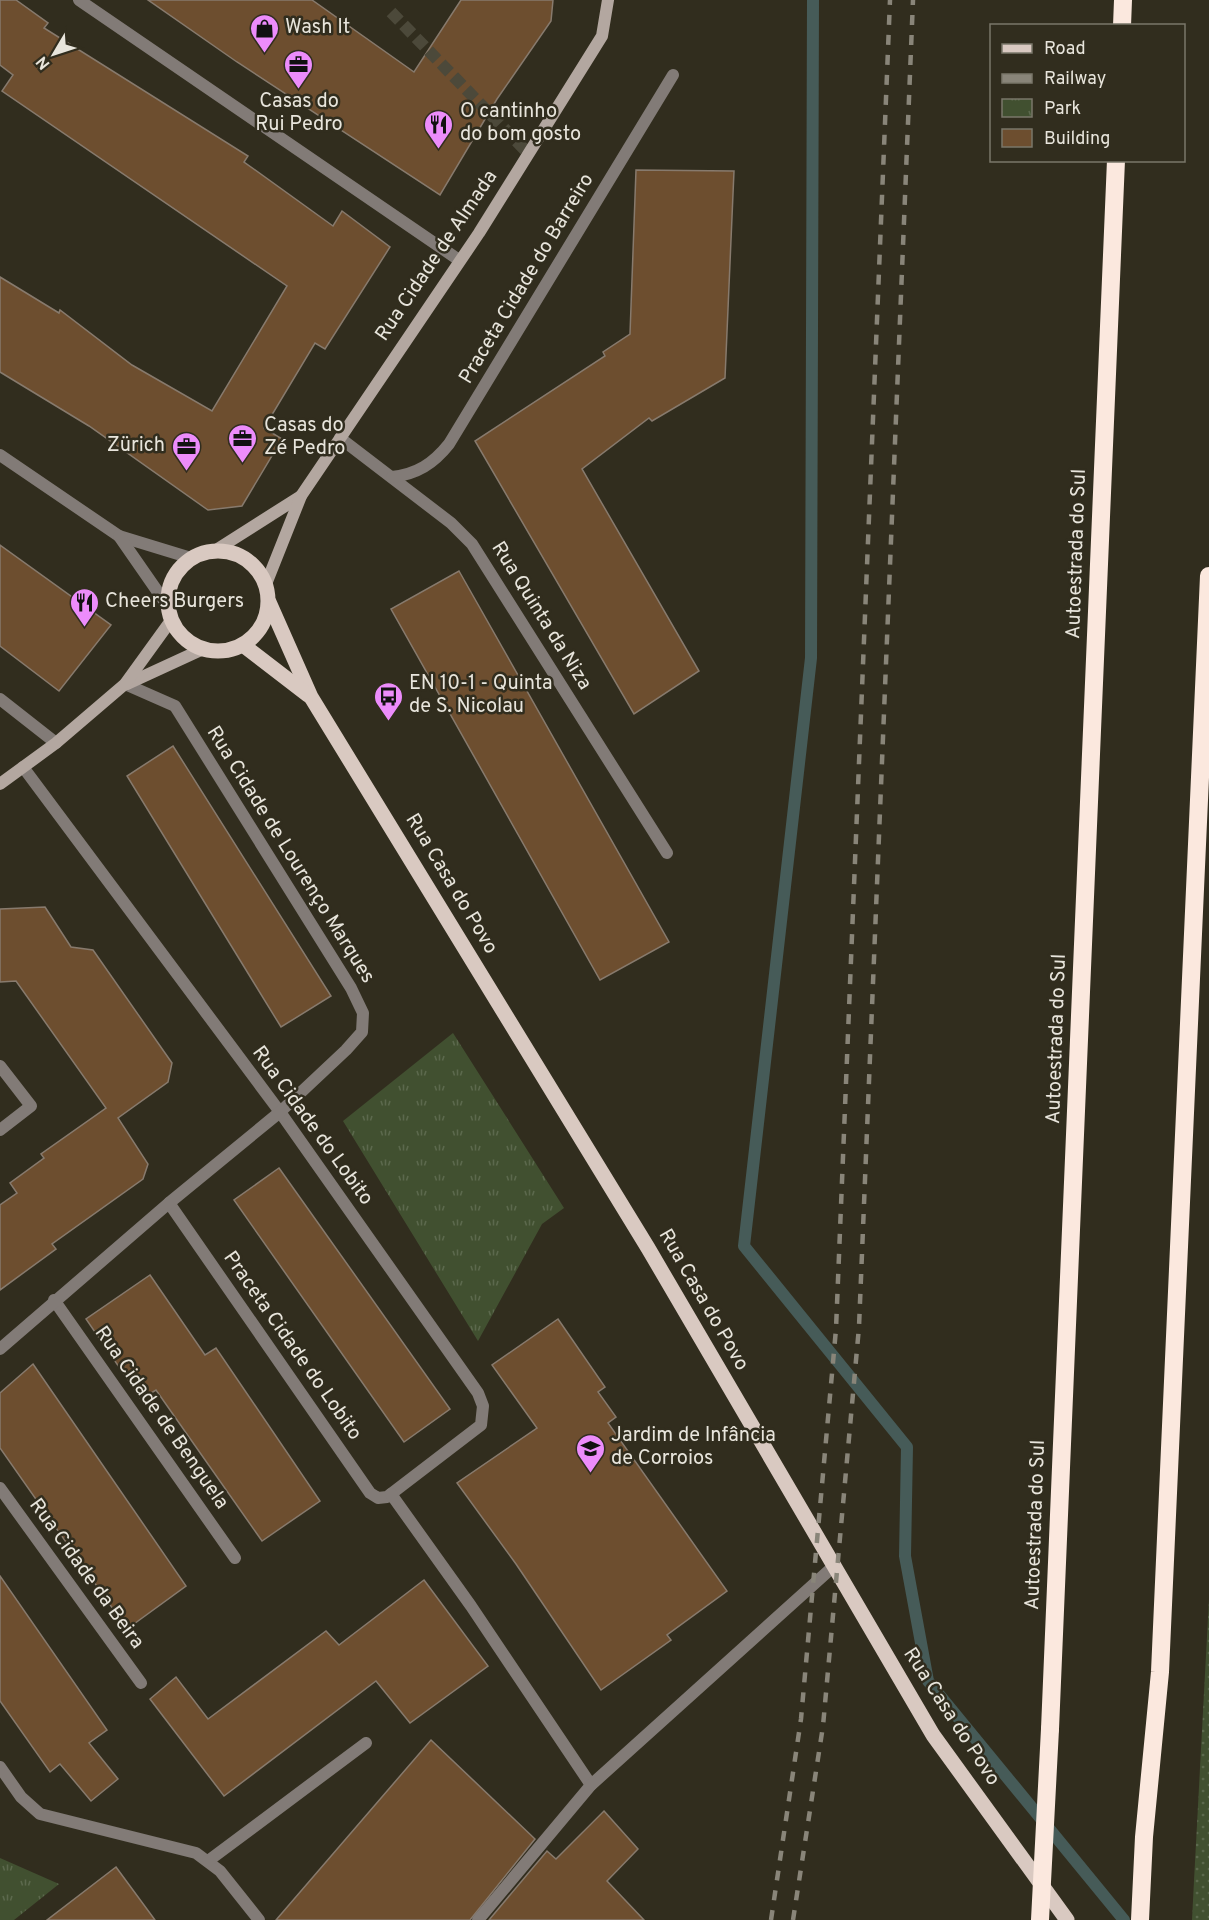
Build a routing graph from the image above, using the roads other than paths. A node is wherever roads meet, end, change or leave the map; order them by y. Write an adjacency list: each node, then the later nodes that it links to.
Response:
1 (79, 0): 7 (street)
2 (608, 0): 7 (main road, Rua Cidade de Almada)
3 (1123, 0): 4 (highway)
4 (1122, 24)
5 (673, 75): 10 (street, Praceta Cidade do Barreiro)
6 (1116, 162): 45 (highway, Autoestrada do Sul, bridge)
7 (459, 260): 8 (main road, Rua Cidade de Almada)
8 (340, 438): 10 (street, Rua Quinta da Niza); 11 (main road, Rua Cidade de Almada)
9 (0, 454): 12 (street)
10 (392, 477): 27 (street, Rua Quinta da Niza)
11 (301, 496): 13 (main road, Rua Cidade de Almada); 16 (main road, Rua Cidade de Almada)
12 (119, 536): 14 (street); 18 (street)
13 (216, 550): 14 (main road); 16 (main road)
14 (191, 558): 18 (main road)
15 (1209, 576): 47 (highway)
16 (266, 584): 17 (main road)
17 (269, 602): 19 (main road); 22 (main road, Rua Casa do Povo)
18 (170, 614): 20 (main road); 21 (main road)
19 (243, 645): 20 (main road); 22 (main road, Rua Casa do Povo)
20 (203, 649): 21 (main road)
21 (126, 684): 24 (main road); 29 (street, Rua Cidade de Lourenço Marques)
22 (310, 697): 37 (main road, Rua Casa do Povo)
23 (0, 699): 24 (street)
24 (56, 743): 25 (main road)
25 (23, 767): 26 (main road); 29 (street, Rua Cidade do Lobito)
26 (0, 784)
27 (667, 853)
28 (0, 1066): 30 (street)
29 (280, 1113): 31 (street, Rua Cidade de Lourenço Marques); 35 (street, Rua Cidade do Lobito)
30 (0, 1130)
31 (169, 1203): 32 (street, Rua Cidade de Lourenço Marques); 35 (street, Praceta Cidade do Lobito)
32 (54, 1300): 33 (street, Rua Cidade de Lourenço Marques); 36 (street, Rua Cidade de Benguela)
33 (0, 1349)
34 (0, 1488): 38 (street, Rua Cidade da Beira)
35 (391, 1494): 41 (street)
36 (235, 1558)
37 (834, 1566): 41 (street); 46 (main road, Rua Casa do Povo)
38 (141, 1683)
39 (366, 1743): 42 (street)
40 (0, 1767): 42 (street)
41 (591, 1785): 44 (street)
42 (208, 1861): 43 (street)
43 (259, 1920)
44 (478, 1920)
45 (1040, 1920)
46 (1067, 1920)
47 (1140, 1920)

